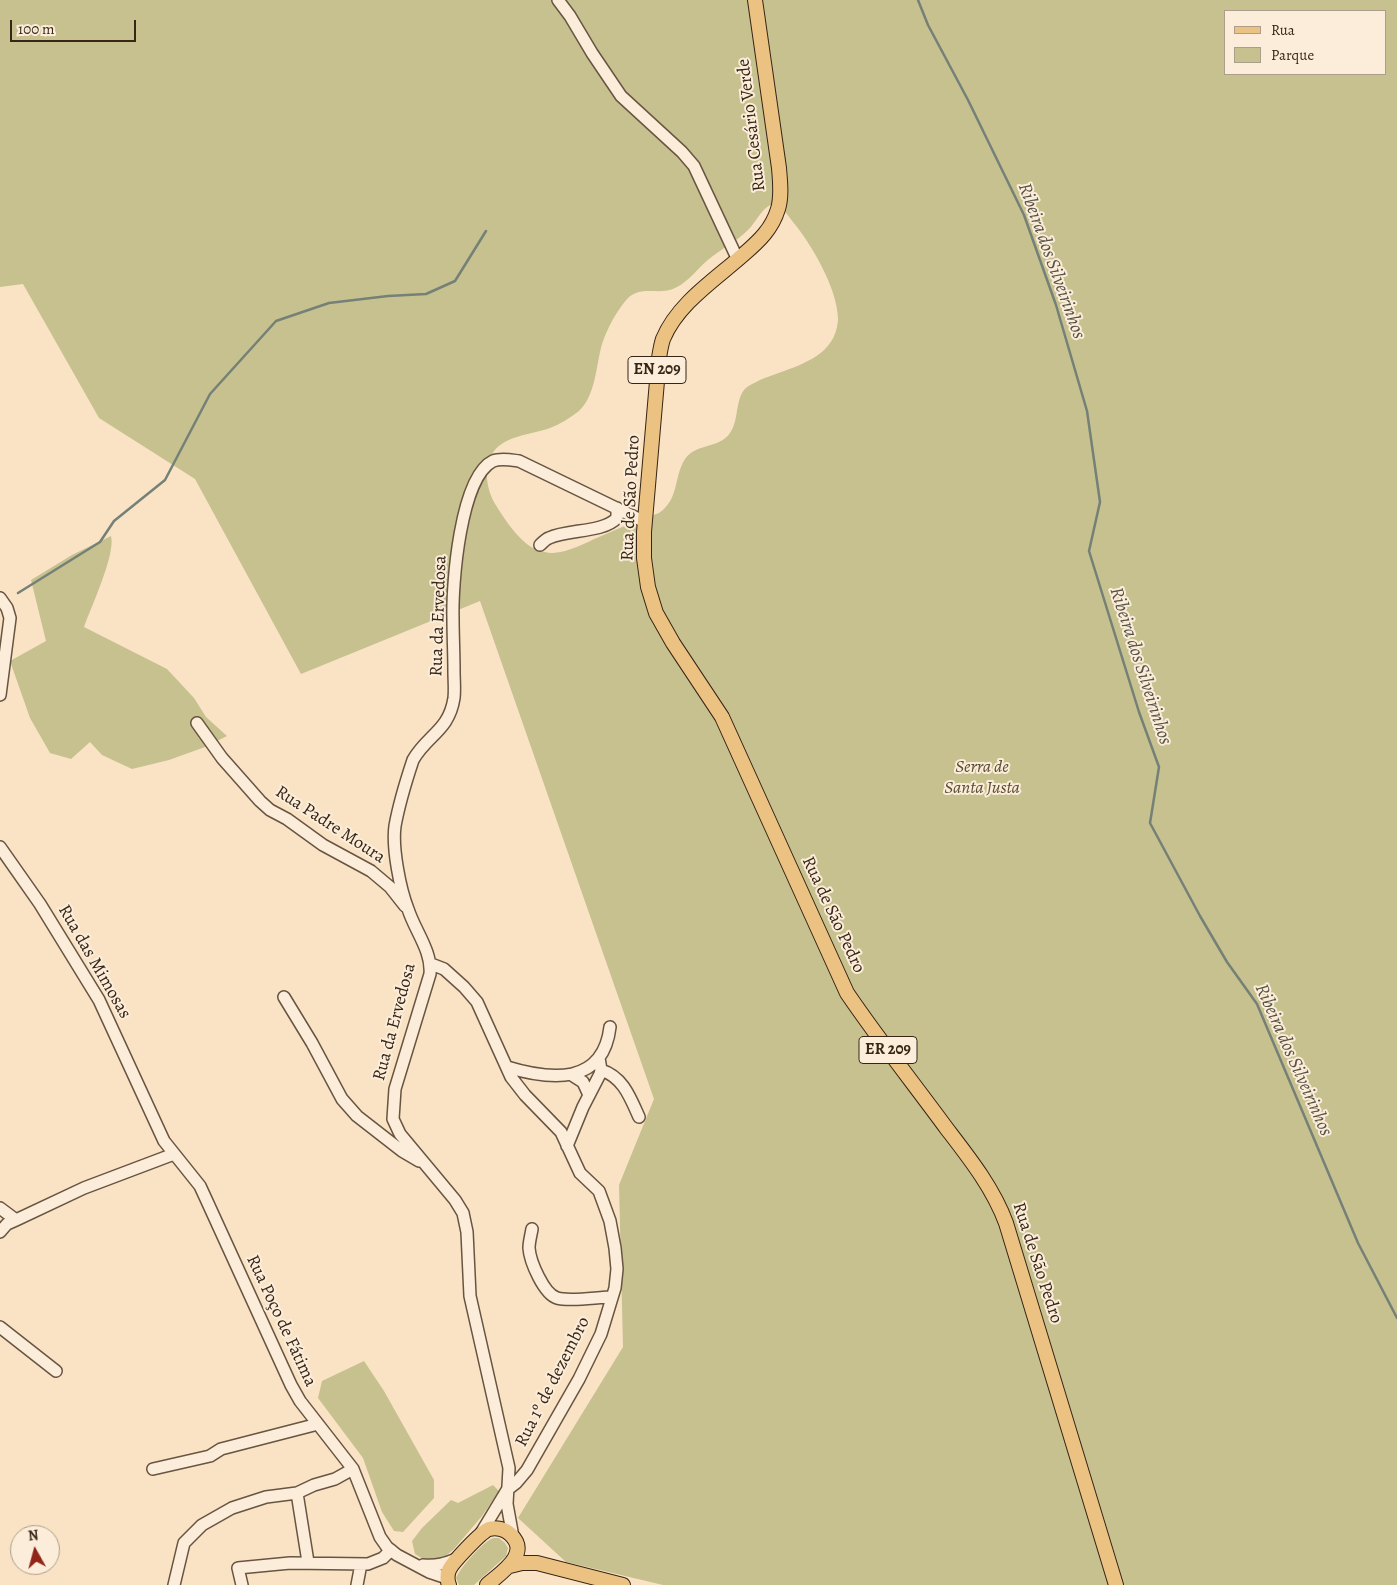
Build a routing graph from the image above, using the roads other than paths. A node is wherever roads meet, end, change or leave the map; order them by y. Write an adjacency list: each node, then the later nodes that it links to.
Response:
1 (558, 0): 3 (street)
2 (755, 0): 3 (main road, Rua Cesário Verde / EN 209)
3 (738, 260): 5 (main road, Rua de São Pedro / EN 209)
4 (617, 508): 5 (street, Rua da Ervedosa); 6 (street); 11 (street, Rua da Ervedosa)
5 (646, 517): 50 (main road, Rua de São Pedro / ER 209)
6 (540, 545)
7 (0, 598): 8 (street)
8 (0, 695)
9 (197, 723): 11 (street, Rua Padre Moura)
10 (0, 847): 21 (street, Rua das Mimosas)
11 (408, 909): 12 (street, Rua da Ervedosa)
12 (431, 964): 16 (street, Rua 1º de dezembro); 22 (street, Rua da Ervedosa)
13 (284, 997): 22 (street)
14 (610, 1027): 15 (street)
15 (600, 1064): 17 (street); 18 (street); 19 (street)
16 (507, 1067): 17 (street); 20 (street, Rua 1º de dezembro)
17 (572, 1075): 18 (street)
18 (589, 1095): 20 (street)
19 (639, 1116)
20 (567, 1146): 27 (street, Rua 1º de dezembro)
21 (174, 1154): 24 (street); 30 (street, Rua Poço de Fátima)
22 (427, 1166): 33 (street, Rua da Ervedosa)
23 (0, 1208): 24 (street)
24 (16, 1220): 26 (street)
25 (532, 1229): 27 (street)
26 (0, 1232)
27 (612, 1297): 33 (street, Rua 1º de dezembro)
28 (0, 1327): 29 (street)
29 (56, 1371)
30 (318, 1424): 31 (street); 32 (street, Rua Poço de Fátima)
31 (153, 1469)
32 (353, 1469): 34 (street); 37 (street, Rua Poço de Fátima)
33 (507, 1490): 35 (street, Rua da Ervedosa); 36 (street, Rua da Ervedosa)
34 (297, 1493): 39 (street); 45 (street)
35 (481, 1534): 36 (main road); 38 (main road)
36 (515, 1542): 42 (main road); 43 (main road)
37 (391, 1550): 40 (street); 41 (street, Rua Poço de Fátima)
38 (459, 1557): 41 (street); 44 (main road)
39 (308, 1562): 40 (street); 46 (street)
40 (360, 1564): 47 (street)
41 (416, 1565): 44 (street, Rua Poço de Fátima)
42 (510, 1566): 43 (main road); 48 (main road)
43 (551, 1566): 49 (main road)
44 (445, 1583)
45 (174, 1585)
46 (242, 1585)
47 (357, 1585)
48 (487, 1585)
49 (623, 1585)
50 (1116, 1585)

